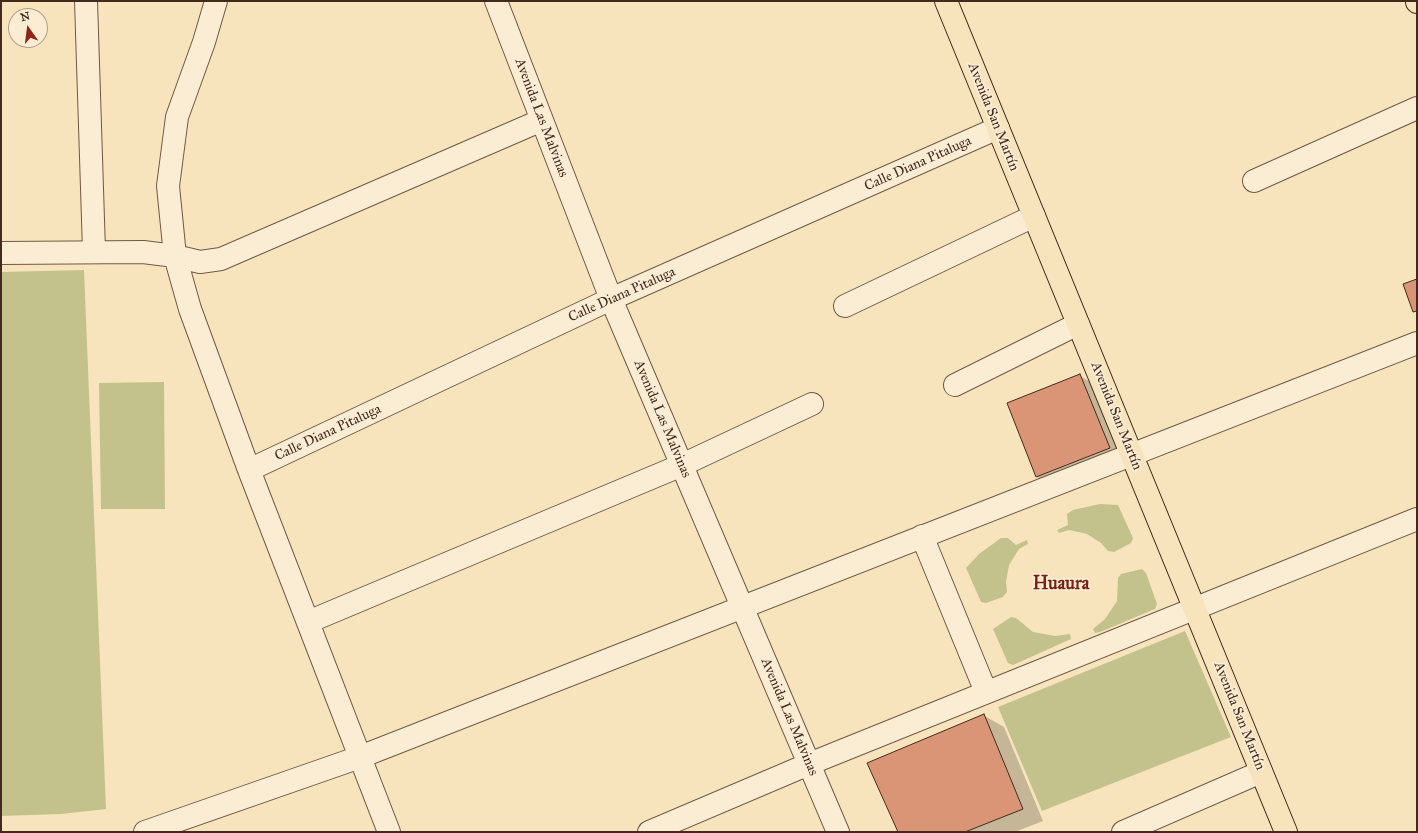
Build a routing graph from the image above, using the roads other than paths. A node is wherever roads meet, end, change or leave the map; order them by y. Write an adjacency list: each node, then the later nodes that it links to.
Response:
1 (86, 1): 10 (street)
2 (216, 1): 12 (street)
3 (496, 1): 6 (street, Avenida Las Malvinas)
4 (946, 1): 7 (main road, Avenida San Martín)
5 (1417, 108): 8 (street)
6 (542, 120): 12 (street); 13 (street, Avenida Las Malvinas)
7 (998, 128): 9 (main road, Avenida San Martín); 13 (street, Calle Diana Pitaluga)
8 (1254, 181)
9 (1034, 216): 14 (street); 15 (main road, Avenida San Martín)
10 (94, 251): 11 (street); 12 (street)
11 (1, 253)
12 (175, 256): 21 (street)
13 (611, 299): 20 (street, Avenida Las Malvinas); 21 (street, Calle Diana Pitaluga)
14 (845, 306)
15 (1078, 324): 17 (street); 19 (main road, Avenida San Martín)
16 (1417, 343): 19 (street)
17 (955, 385)
18 (812, 404): 20 (street)
19 (1132, 455): 23 (street); 25 (main road, Avenida San Martín)
20 (682, 465): 24 (street, Avenida Las Malvinas); 26 (street)
21 (249, 470): 26 (street)
22 (1417, 520): 25 (street)
23 (922, 536): 24 (street); 27 (street)
24 (742, 607): 28 (street); 29 (street, Avenida Las Malvinas)
25 (1194, 608): 27 (street); 30 (main road, Avenida San Martín)
26 (308, 622): 28 (street)
27 (986, 692): 29 (street)
28 (360, 757): 31 (street); 33 (street)
29 (809, 764): 34 (street); 35 (street, Avenida Las Malvinas)
30 (1261, 772): 36 (street); 37 (main road, Avenida San Martín)
31 (188, 825): 32 (street)
32 (145, 832)
33 (389, 832)
34 (649, 832)
35 (838, 832)
36 (1123, 832)
37 (1286, 832)

